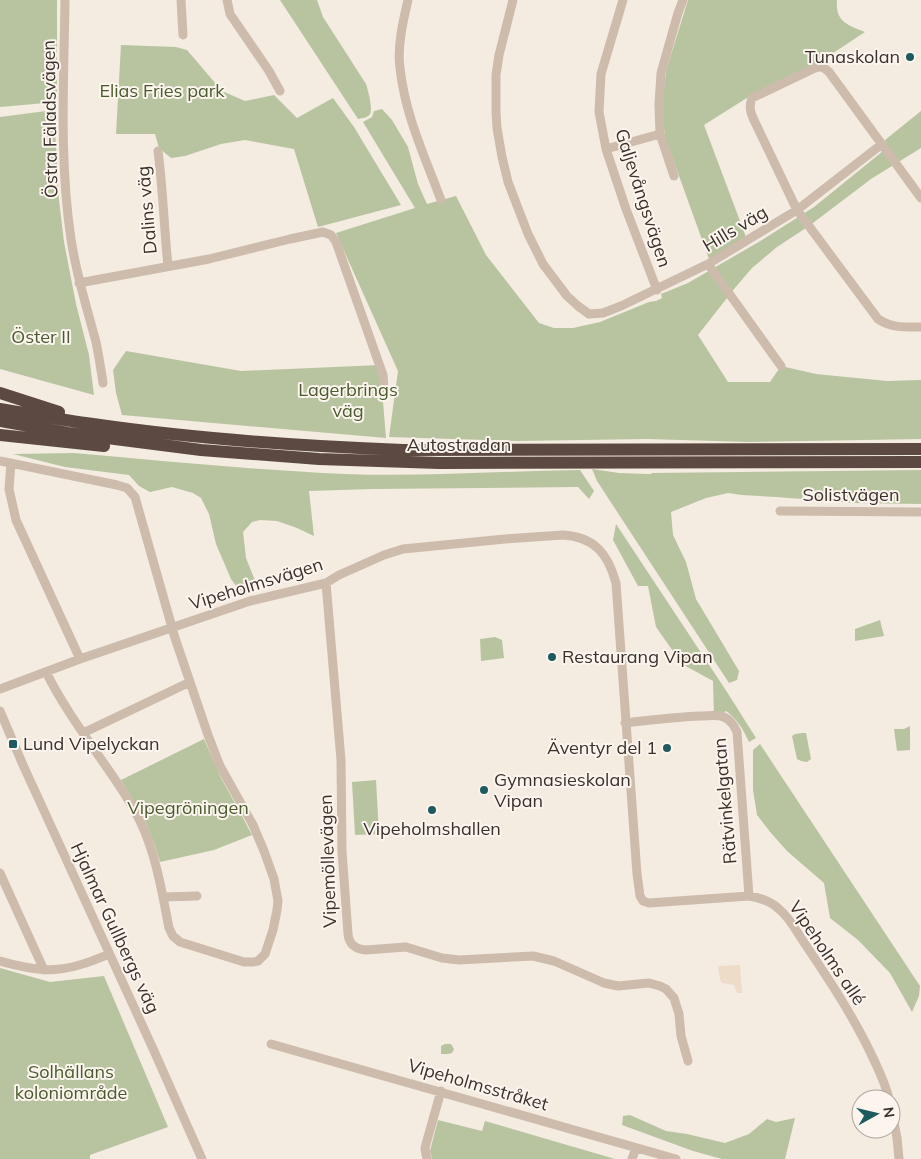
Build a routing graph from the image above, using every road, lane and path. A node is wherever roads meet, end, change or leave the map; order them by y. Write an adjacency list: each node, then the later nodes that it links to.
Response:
1 (65, 0): 20 (street, Östra Fäladsvägen)
2 (181, 0): 8 (street)
3 (227, 0): 9 (street)
4 (408, 0): 16 (street)
5 (513, 0): 21 (street, Hills väg)
6 (623, 0): 12 (street, Galjevångsvägen)
7 (683, 0): 10 (street)
8 (183, 35)
9 (280, 92)
10 (660, 134): 12 (street); 14 (street)
11 (882, 144): 15 (street); 17 (street, Hills väg); 17 (street)
12 (606, 149): 21 (street, Galjevångsvägen)
13 (158, 151): 19 (street, Dalins väg)
14 (674, 176)
15 (921, 198)
16 (441, 200)
17 (797, 210): 18 (street, Hills väg); 22 (street)
18 (708, 264): 21 (street, Hills väg); 23 (street)
19 (168, 266): 20 (street); 25 (street)
20 (79, 283): 24 (street, Östra Fäladsvägen)
21 (657, 290)
22 (921, 326)
23 (781, 366)
24 (103, 383)
25 (384, 388)
26 (0, 393): 29 (highway)
27 (0, 409): 29 (highway, Autostradan)
28 (0, 421): 32 (highway, Autostradan)
29 (94, 424): 31 (highway, Autostradan)
30 (0, 435): 32 (highway)
31 (921, 449)
32 (201, 450): 34 (highway, Autostradan)
33 (0, 460): 35 (street)
34 (921, 462)
35 (11, 463): 40 (street); 41 (street)
36 (780, 511): 37 (street, Solistvägen)
37 (921, 512)
38 (326, 583): 39 (street, Vipeholmsvägen); 40 (street, Vipeholmsvägen); 56 (street, Vipemöllevägen)
39 (617, 589): 46 (street, Vipeholms allé)
40 (172, 628): 41 (street, Vipeholmsvägen); 43 (street)
41 (80, 659): 42 (street, Vipeholmsvägen)
42 (46, 672): 44 (street, Vipeholmsvägen); 47 (street)
43 (190, 682): 47 (street); 51 (street)
44 (0, 688)
45 (0, 711): 52 (street, Hjalmar Gullbergs väg)
46 (625, 723): 50 (street, Rätvinkelgatan); 50 (street, Vipeholms allé)
47 (83, 733): 51 (street)
48 (0, 874): 54 (street)
49 (197, 896): 51 (street)
50 (749, 896): 57 (street, Vipeholms allé)
51 (163, 898)
52 (109, 954): 54 (street); 61 (street, Hjalmar Gullbergs väg)
53 (0, 961): 54 (street)
54 (44, 970)
55 (271, 1044): 58 (street, Vipeholmsstråket)
56 (688, 1061)
57 (887, 1089)
58 (441, 1091): 60 (street, Vipeholmsstråket); 62 (street)
59 (897, 1139): 65 (street)
60 (636, 1148): 63 (street); 64 (street, Vipeholmsstråket)
61 (202, 1159)
62 (427, 1159)
63 (632, 1159)
64 (676, 1159)
65 (899, 1159)

